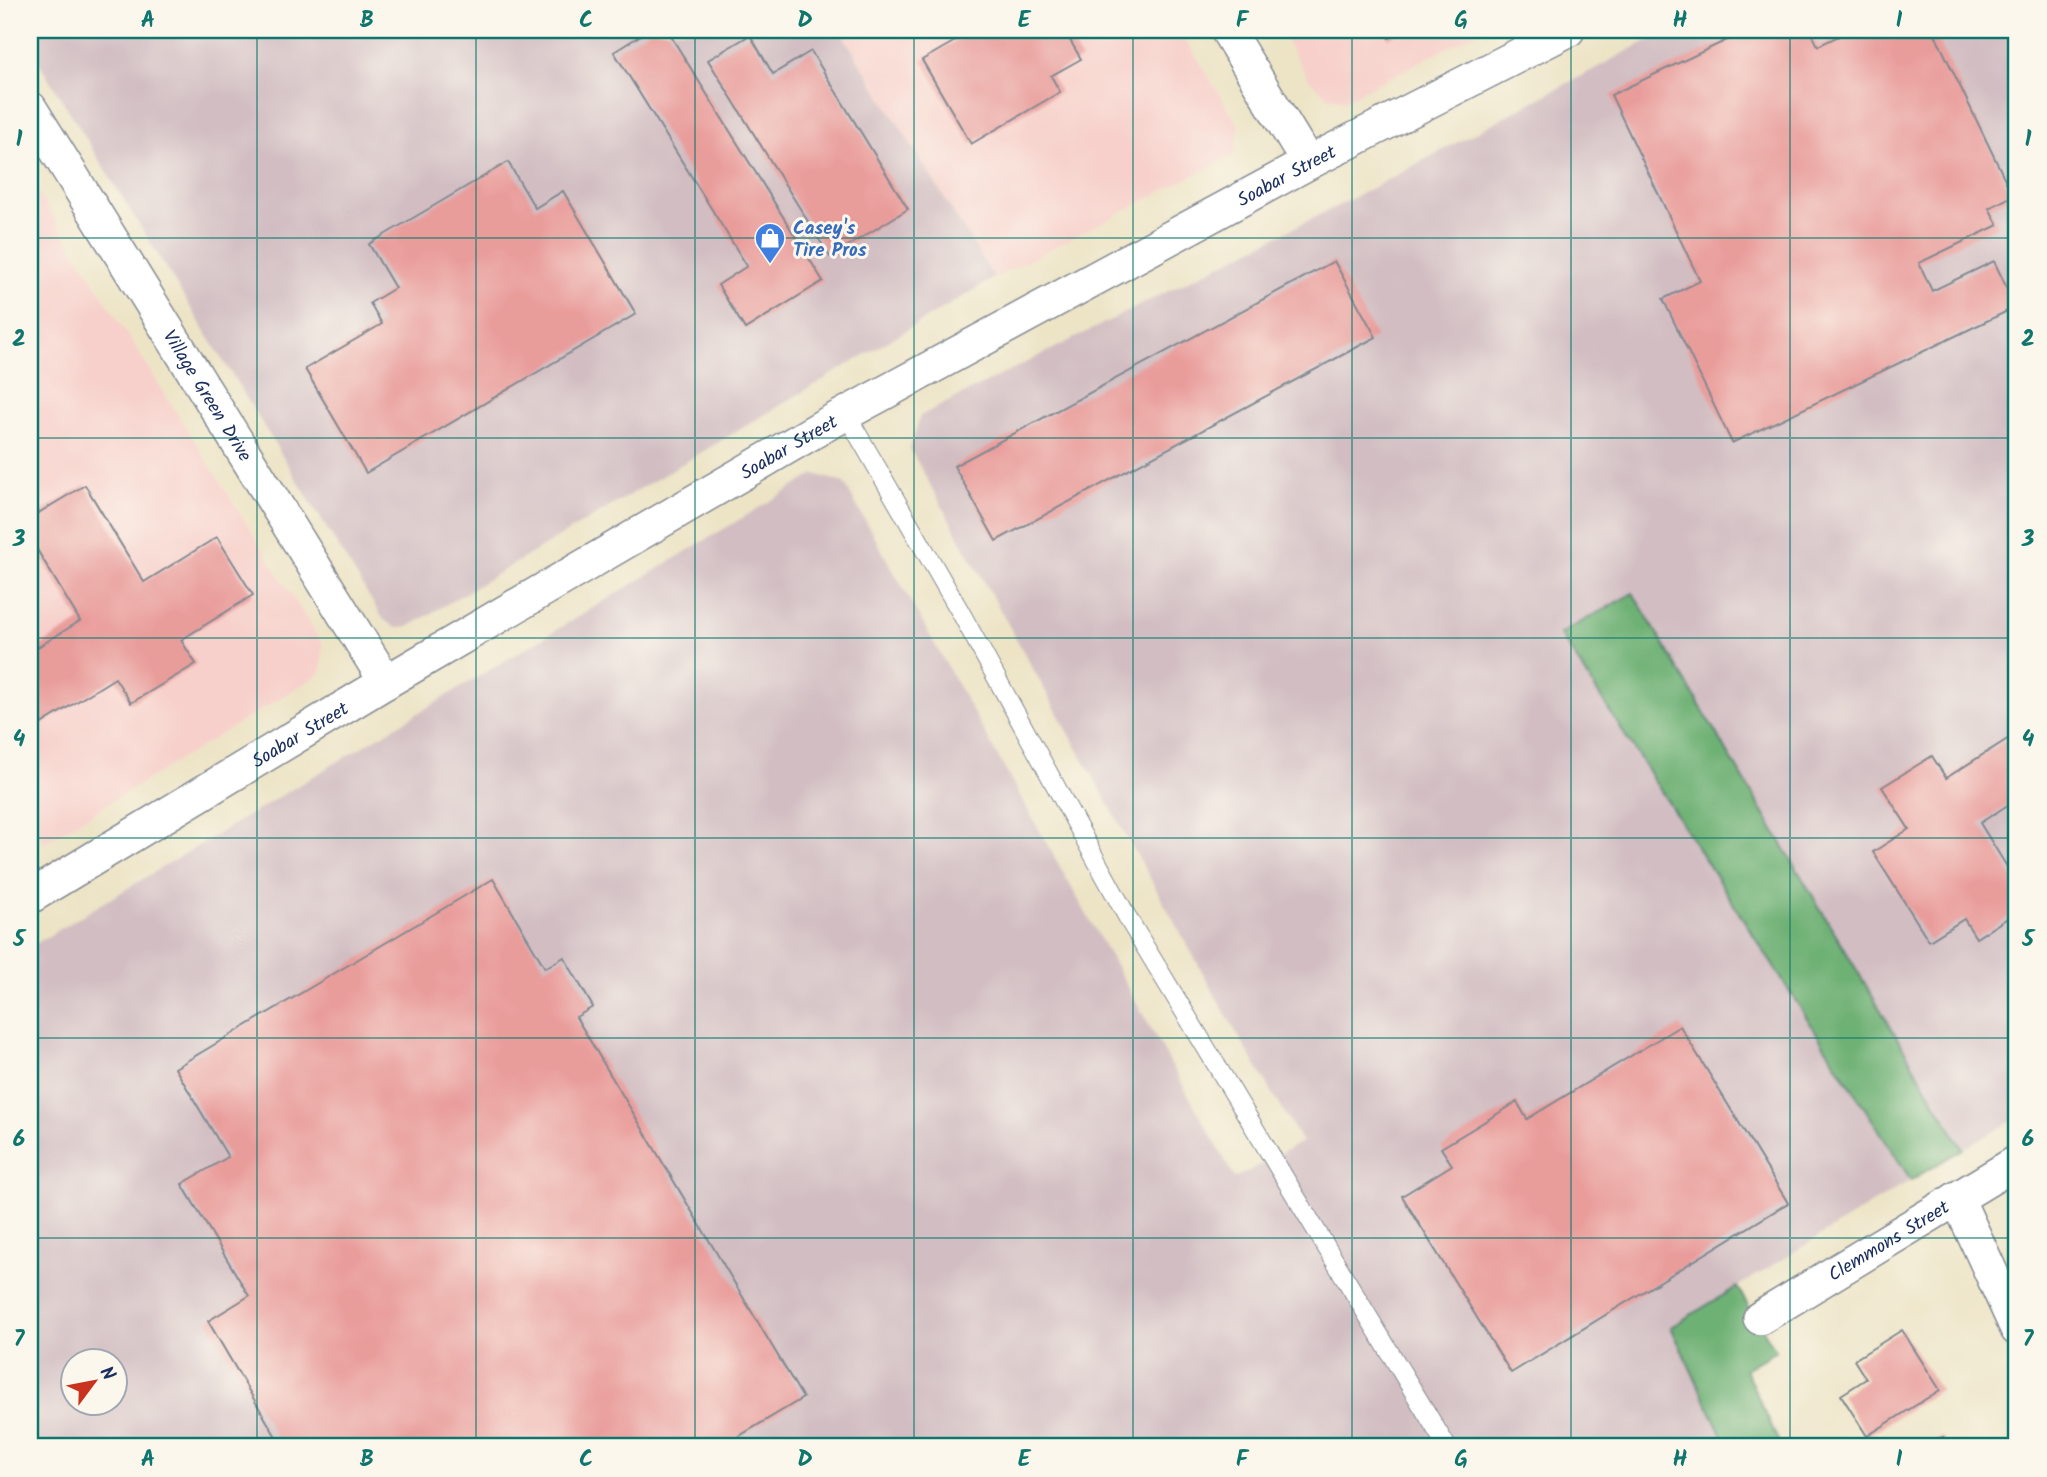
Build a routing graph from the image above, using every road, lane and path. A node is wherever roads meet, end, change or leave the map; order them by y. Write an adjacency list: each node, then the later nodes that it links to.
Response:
1 (1227, 30): 4 (street)
2 (1568, 30): 4 (street, Soabar Street)
3 (30, 108): 6 (street, Village Green Drive)
4 (1308, 163): 5 (street, Soabar Street)
5 (846, 414): 6 (street, Soabar Street); 12 (lane)
6 (386, 682): 7 (street, Soabar Street)
7 (30, 897)
8 (2017, 1161): 9 (street, Clemmons Street)
9 (1957, 1198): 10 (street, Clemmons Street); 11 (street)
10 (1760, 1318)
11 (2017, 1329)
12 (1447, 1447)

